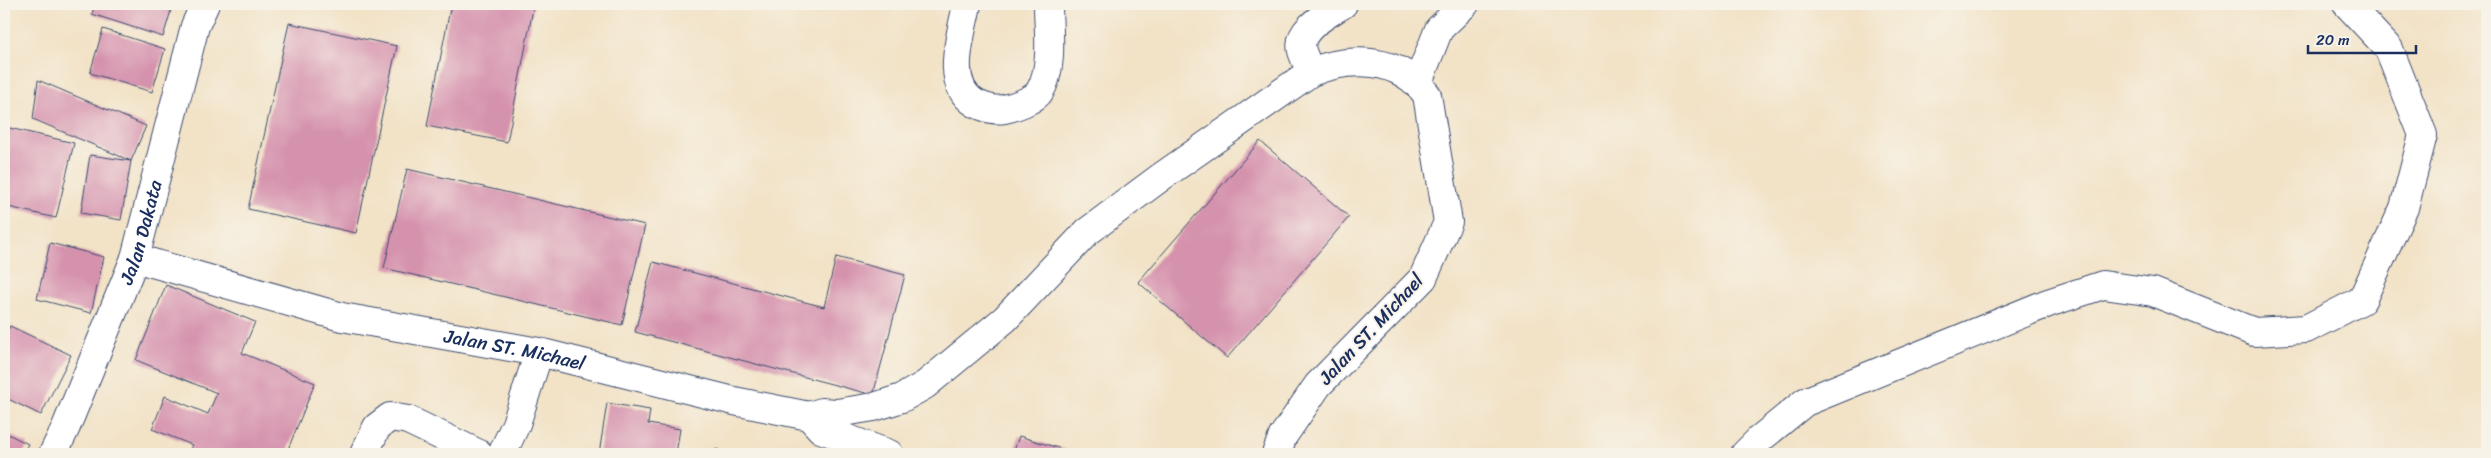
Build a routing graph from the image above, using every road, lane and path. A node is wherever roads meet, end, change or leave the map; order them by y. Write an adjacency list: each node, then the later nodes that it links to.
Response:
1 (206, 4): 9 (street, Jalan Dakata)
2 (967, 4): 3 (street)
3 (1048, 4)
4 (1343, 4): 7 (street)
5 (1465, 4): 8 (street)
6 (2347, 4): 18 (street)
7 (1312, 72): 8 (street); 11 (street)
8 (1418, 82): 17 (street, Jalan ST. Michael)
9 (135, 258): 10 (street, Jalan ST. Michael); 12 (street, Jalan Dakata)
10 (539, 352): 11 (street, Jalan ST. Michael); 15 (street)
11 (821, 434): 16 (street, Jalan ST. Michael)
12 (53, 454)
13 (364, 454): 14 (street)
14 (479, 454)
15 (502, 454)
16 (889, 454)
17 (1276, 454)
18 (1745, 454)

